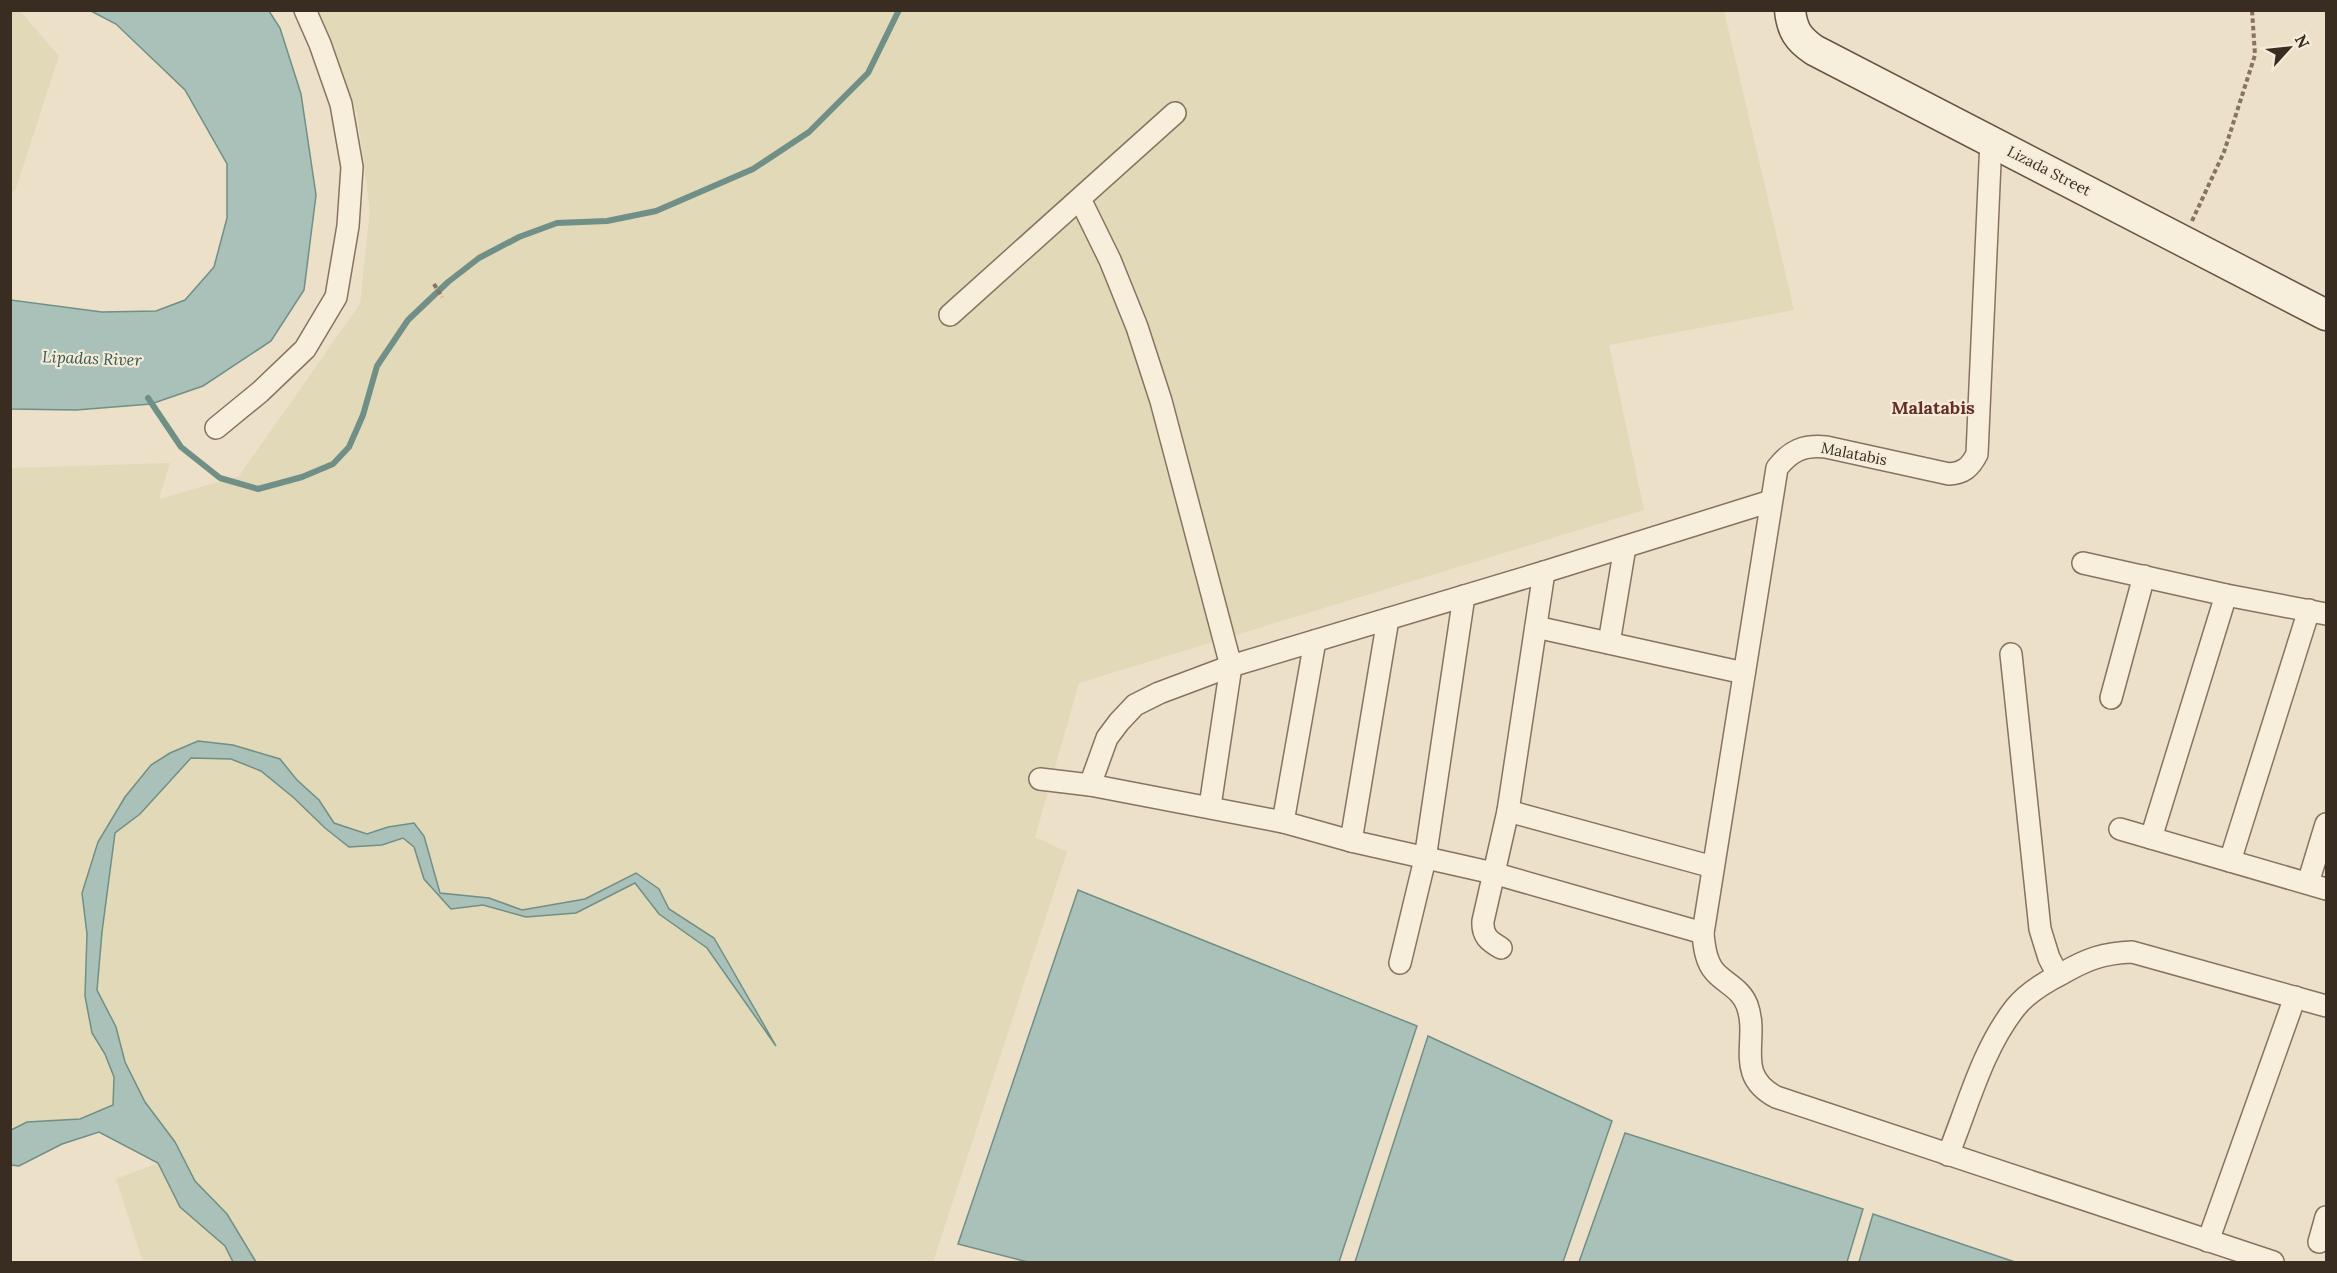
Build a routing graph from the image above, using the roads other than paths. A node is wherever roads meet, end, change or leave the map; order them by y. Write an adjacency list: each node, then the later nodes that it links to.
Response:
1 (305, 10): 8 (street)
2 (1790, 10): 4 (street, Lizada Street)
3 (1176, 113): 5 (street)
4 (1990, 140): 7 (street, Lizada Street); 9 (street, Malatabis)
5 (1080, 199): 6 (street); 22 (street)
6 (950, 315)
7 (2326, 315)
8 (216, 428)
9 (1771, 501): 10 (street); 23 (street, Malatabis)
10 (1625, 547): 12 (street); 20 (street)
11 (2083, 563): 13 (street)
12 (1544, 572): 15 (street); 18 (street)
13 (2144, 576): 14 (street); 24 (street)
14 (2226, 595): 16 (street); 32 (street)
15 (1464, 596): 17 (street); 34 (street)
16 (2318, 612): 35 (street)
17 (1388, 619): 19 (street); 33 (street)
18 (1536, 627): 20 (street); 28 (street)
19 (1315, 641): 22 (street); 29 (street)
20 (1609, 643): 23 (street)
21 (2011, 654): 42 (street)
22 (1231, 666): 26 (street); 27 (street)
23 (1744, 673): 36 (street, Malatabis)
24 (2111, 698)
25 (1040, 779): 26 (street)
26 (1090, 785): 27 (street)
27 (1210, 807): 29 (street)
28 (1508, 812): 36 (street); 37 (street)
29 (1283, 822): 33 (street)
30 (2326, 824): 38 (street)
31 (2120, 829): 32 (street)
32 (2151, 838): 35 (street)
33 (1351, 841): 34 (street)
34 (1425, 859): 37 (street); 41 (street)
35 (2230, 861): 38 (street)
36 (1713, 867): 39 (street, Malatabis)
37 (1493, 873): 39 (street); 40 (street)
38 (2317, 886)
39 (1703, 933): 45 (street)
40 (1501, 948)
41 (1400, 963)
42 (2058, 975): 43 (street); 45 (street)
43 (2295, 997): 44 (street); 47 (street)
44 (2326, 1006)
45 (1948, 1155): 47 (street)
46 (2326, 1216): 48 (street)
47 (2208, 1241): 49 (street)
48 (2319, 1242)
49 (2273, 1263)

